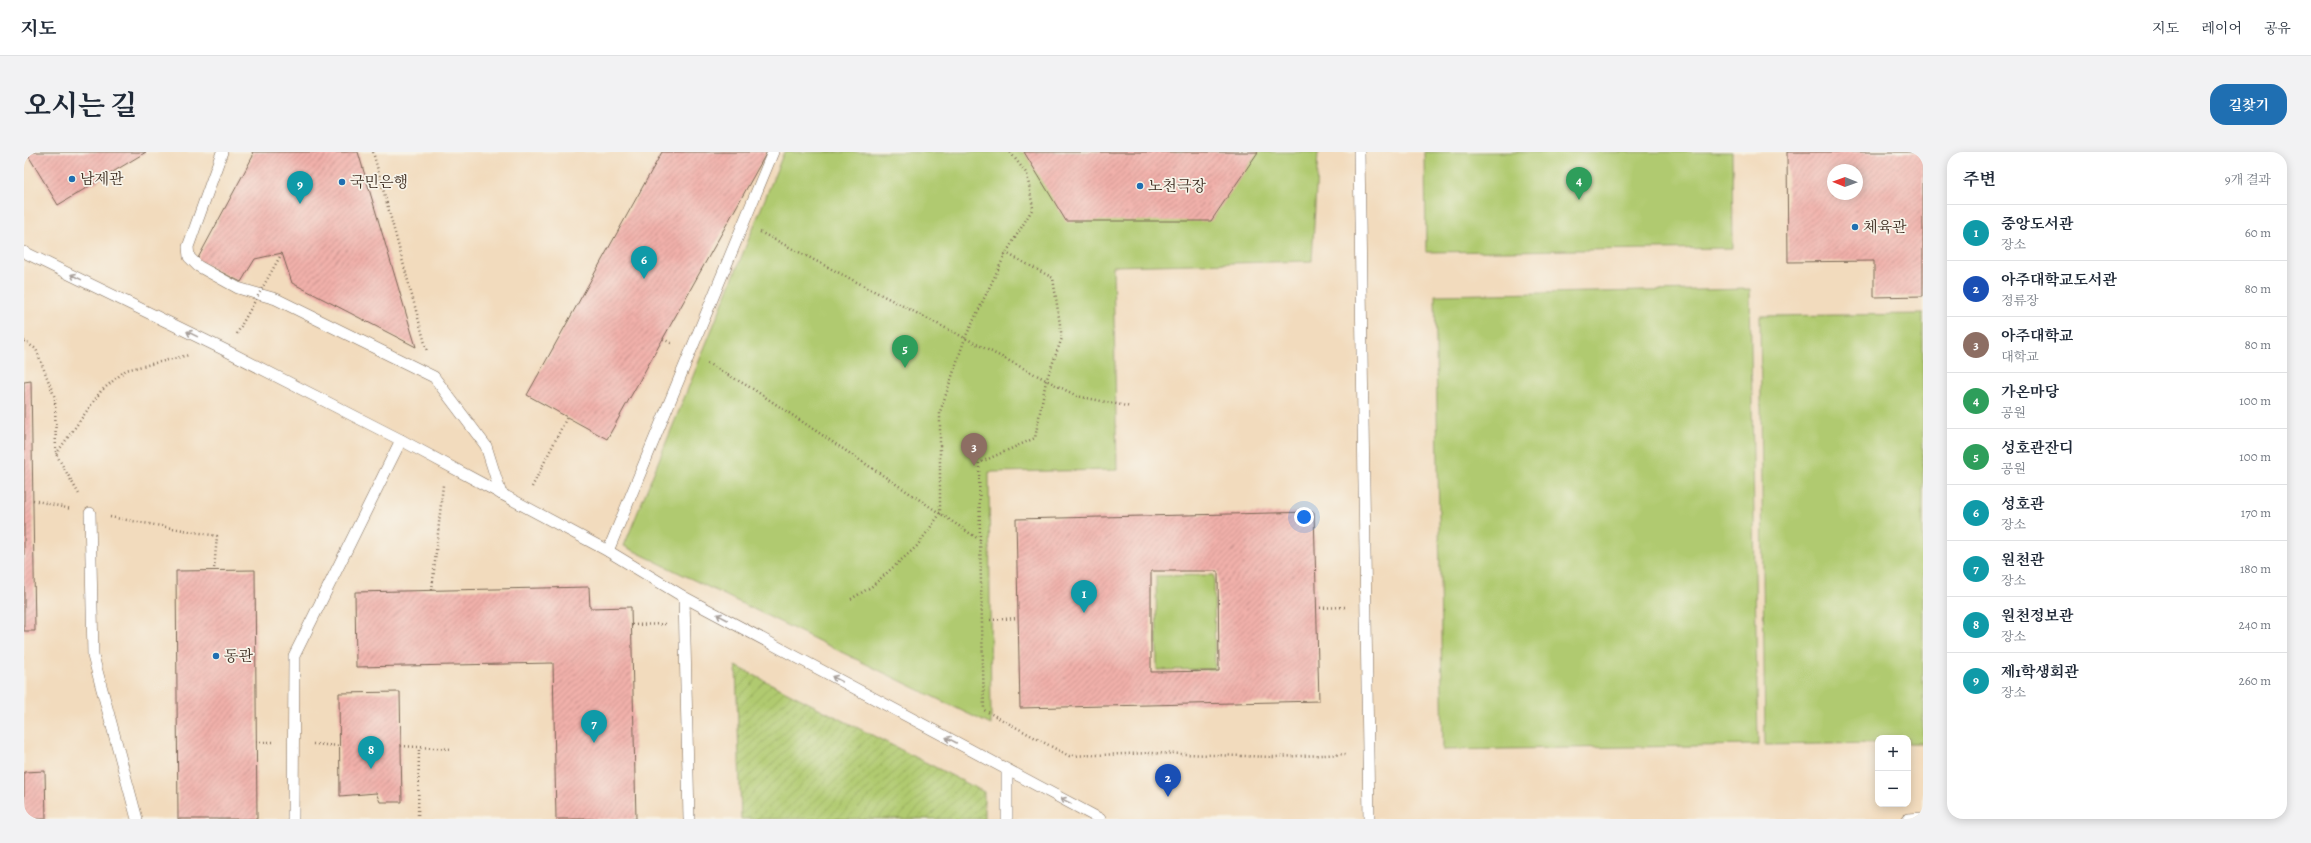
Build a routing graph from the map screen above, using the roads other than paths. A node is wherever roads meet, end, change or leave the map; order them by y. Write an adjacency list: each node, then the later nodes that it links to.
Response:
1 (222, 152): 6 (lane)
2 (773, 152): 8 (lane)
3 (1359, 152): 17 (lane)
4 (24, 252): 5 (lane, one-way to 4)
5 (401, 440): 6 (lane); 13 (lane)
6 (501, 494): 8 (lane)
7 (90, 513): 12 (lane)
8 (608, 552): 9 (lane)
9 (684, 596): 10 (lane, one-way to 9); 14 (lane)
10 (1007, 770): 15 (lane); 16 (lane, one-way to 10)
11 (1923, 818): 18 (lane)
12 (137, 819)
13 (293, 819)
14 (689, 819)
15 (1007, 819)
16 (1100, 819)
17 (1369, 819)
18 (1908, 819)

